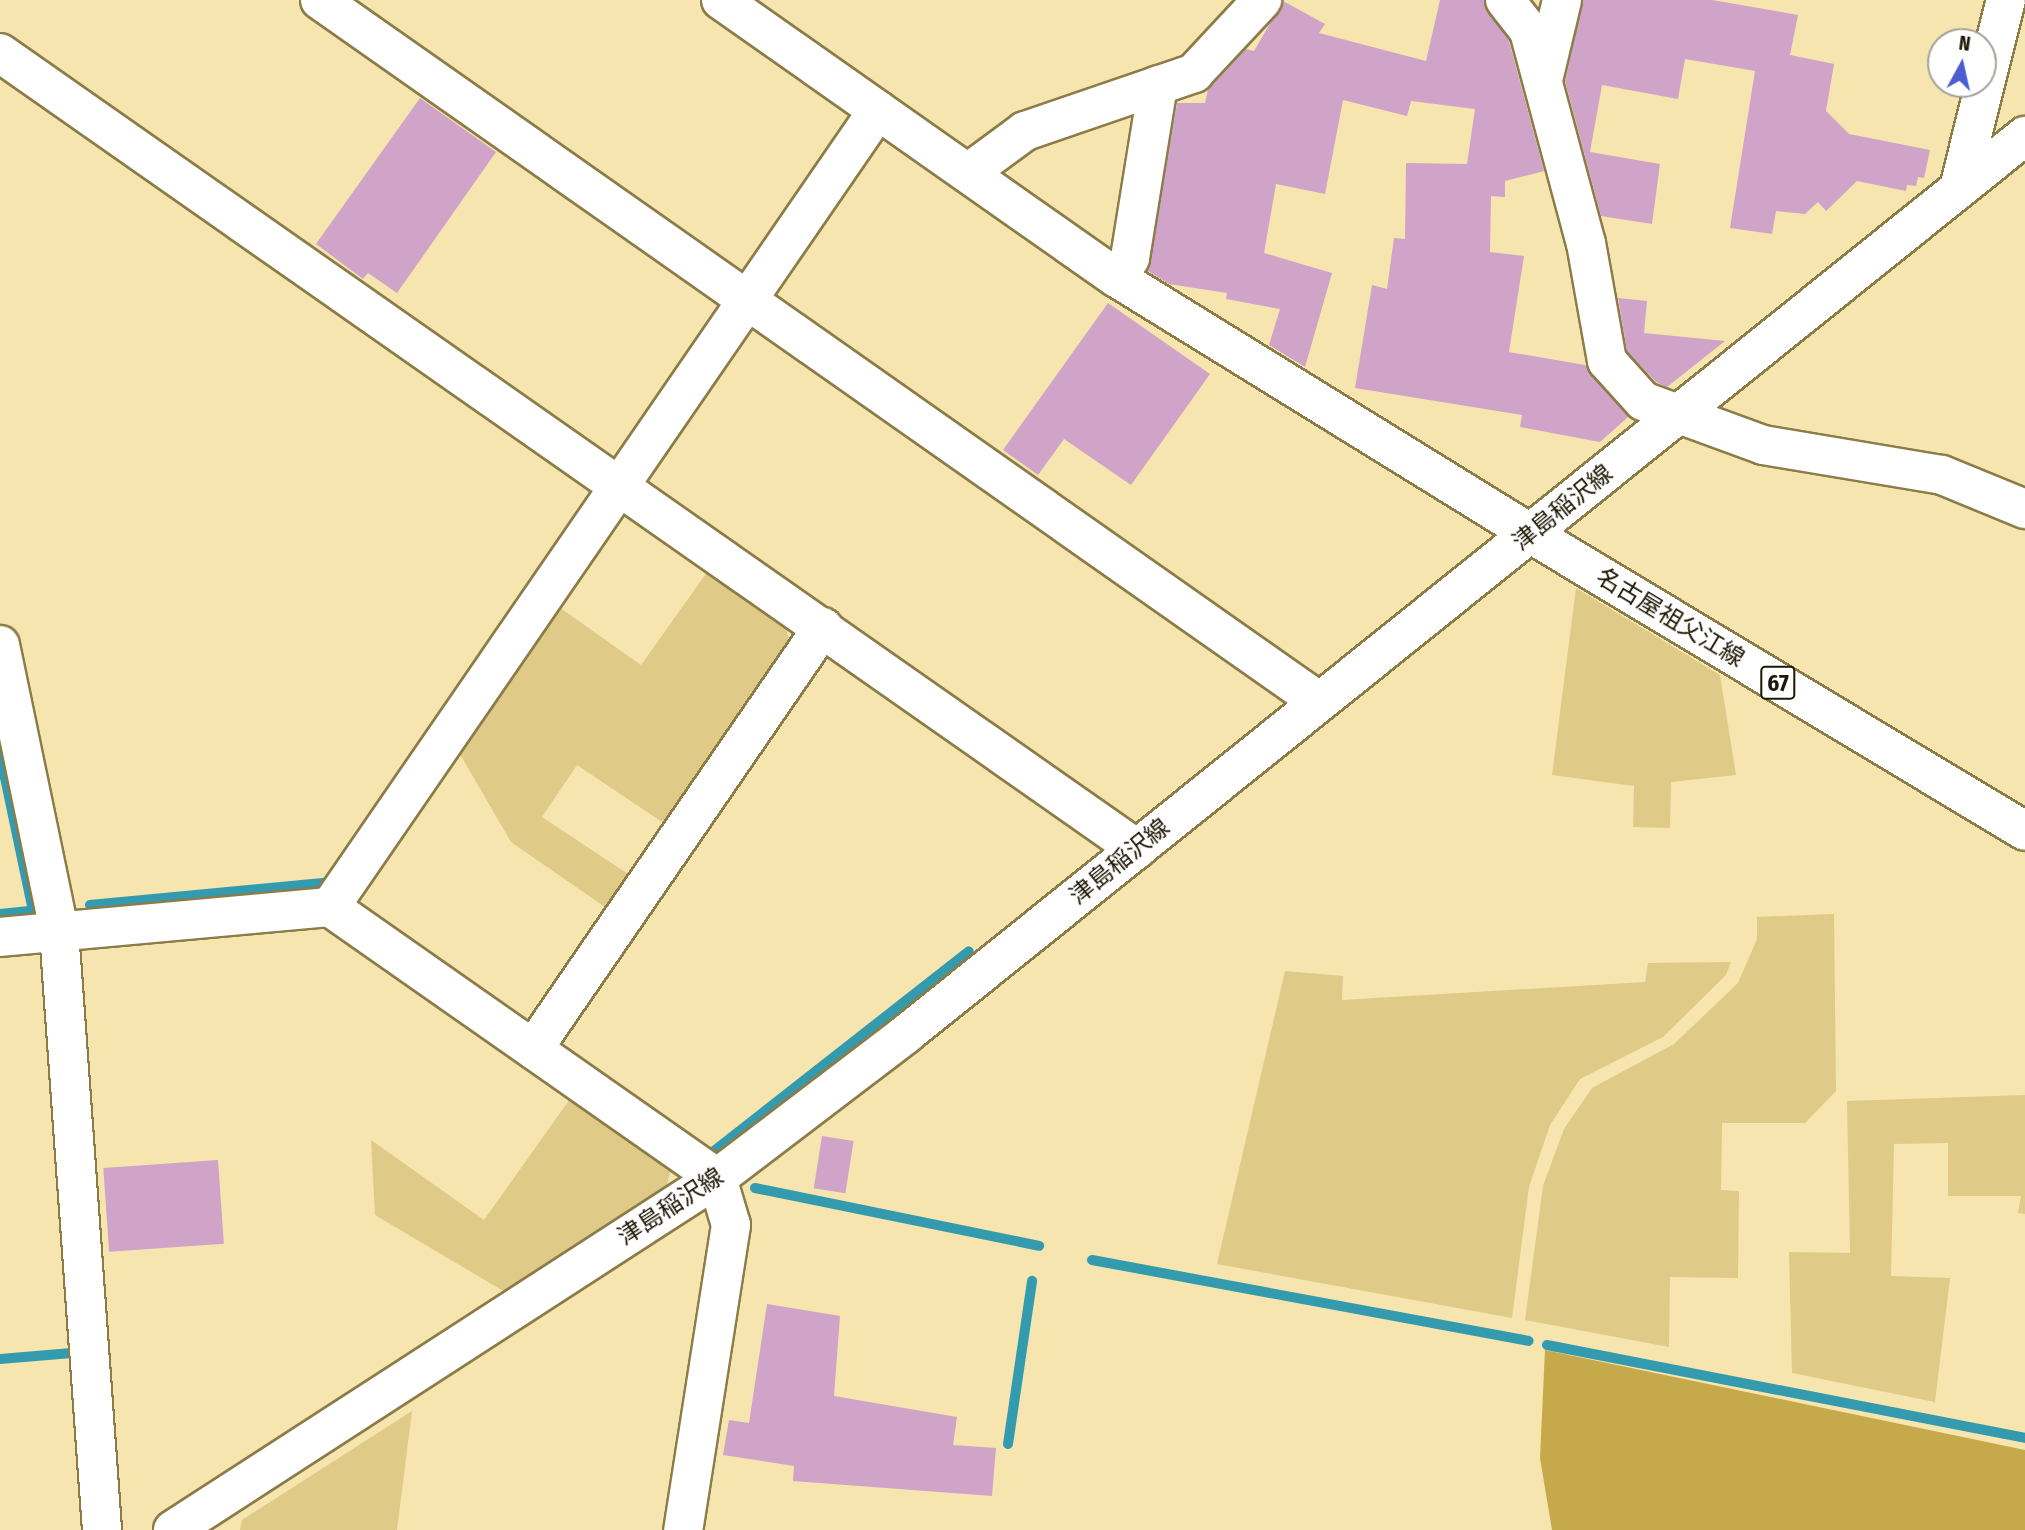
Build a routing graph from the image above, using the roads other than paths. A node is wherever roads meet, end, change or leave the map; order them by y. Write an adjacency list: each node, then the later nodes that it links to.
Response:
1 (320, 0): 15 (street)
2 (721, 0): 10 (street, 名古屋祖父江線)
3 (1262, 0): 9 (street)
4 (1504, 0): 8 (street)
5 (1562, 0): 8 (street)
6 (2006, 0): 13 (street)
7 (0, 53): 17 (street)
8 (1543, 83): 16 (street)
9 (1158, 85): 12 (street); 14 (street)
10 (878, 110): 12 (street, 名古屋祖父江線); 15 (street)
11 (2025, 136): 13 (street, 津島稲沢線)
12 (968, 173): 14 (street, 名古屋祖父江線)
13 (1959, 188): 16 (street, 津島稲沢線)
14 (1118, 278): 19 (street, 名古屋祖父江線)
15 (750, 297): 17 (street); 22 (street)
16 (1675, 417): 18 (street); 19 (street, 津島稲沢線)
17 (621, 485): 20 (street); 25 (street)
18 (2025, 509)
19 (1531, 534): 22 (street, 津島稲沢線); 23 (street, 名古屋祖父江線 / 67)
20 (823, 627): 24 (street); 28 (street)
21 (0, 645): 26 (street)
22 (1318, 701): 24 (street, 津島稲沢線)
23 (2025, 831)
24 (1137, 849): 29 (street, 津島稲沢線)
25 (330, 907): 26 (street); 28 (street)
26 (59, 931): 27 (street); 30 (street)
27 (0, 937)
28 (533, 1049): 29 (street)
29 (717, 1178): 31 (street, 津島稲沢線); 32 (street)
30 (102, 1530)
31 (173, 1530)
32 (683, 1530)

